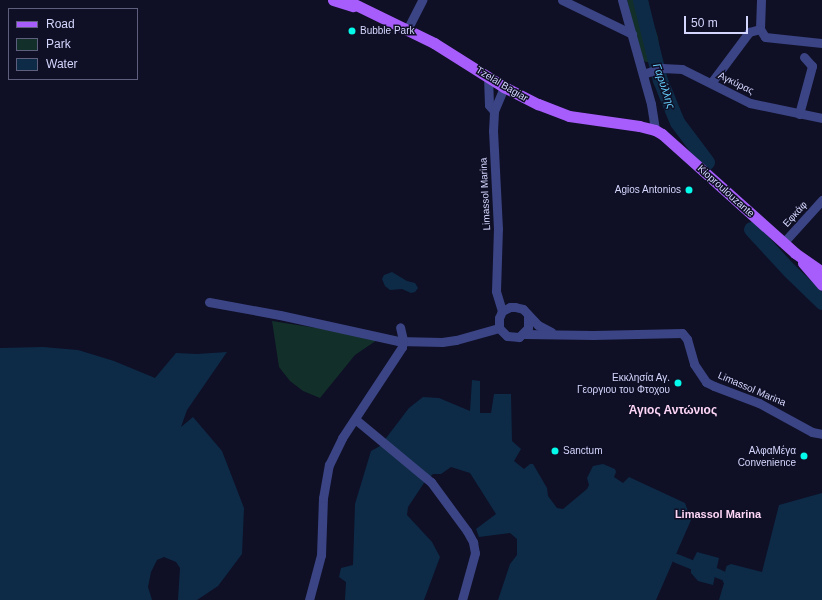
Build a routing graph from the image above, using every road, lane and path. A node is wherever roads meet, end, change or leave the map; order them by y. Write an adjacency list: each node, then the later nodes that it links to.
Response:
1 (333, 0): 7 (main road, Tzelal Bagiar)
2 (346, 0): 7 (main road, Tzelal Bagiar)
3 (422, 0): 9 (street)
4 (562, 0): 10 (street)
5 (622, 0): 10 (street)
6 (761, 0): 8 (street)
7 (360, 7): 9 (main road, Tzelal Bagiar)
8 (760, 29): 11 (street); 15 (street)
9 (407, 30): 14 (main road, Tzelal Bagiar)
10 (632, 34): 13 (street)
11 (822, 43)
12 (804, 57): 18 (street)
13 (646, 72): 15 (street, Αγκύρας); 20 (street)
14 (488, 76): 16 (main road, Tzelal Bagiar); 17 (street, Limassol Marina)
15 (711, 83): 18 (street, Αγκύρας)
16 (504, 87): 17 (street); 20 (main road, Tzelal Bagiar)
17 (494, 111): 27 (street, Limassol Marina)
18 (799, 114): 19 (street, Αγκύρας)
19 (822, 118)
20 (654, 130): 22 (main road, Kioproulouzante)
21 (822, 200): 22 (street, Εφκάφ)
22 (784, 242): 23 (main road, Kioproulouzante)
23 (797, 254): 24 (main road); 25 (main road)
24 (822, 272)
25 (822, 285)
26 (210, 300): 33 (street)
27 (502, 311): 28 (street, Limassol Marina); 30 (street, Limassol Marina)
28 (528, 316): 31 (street); 32 (street, Limassol Marina)
29 (400, 327): 33 (street)
30 (499, 328): 31 (street, Limassol Marina); 33 (street)
31 (524, 334): 32 (street, Limassol Marina)
32 (556, 334): 35 (street, Limassol Marina)
33 (403, 340): 34 (street)
34 (355, 419): 36 (street); 37 (street)
35 (822, 434)
36 (309, 600)
37 (462, 600)

